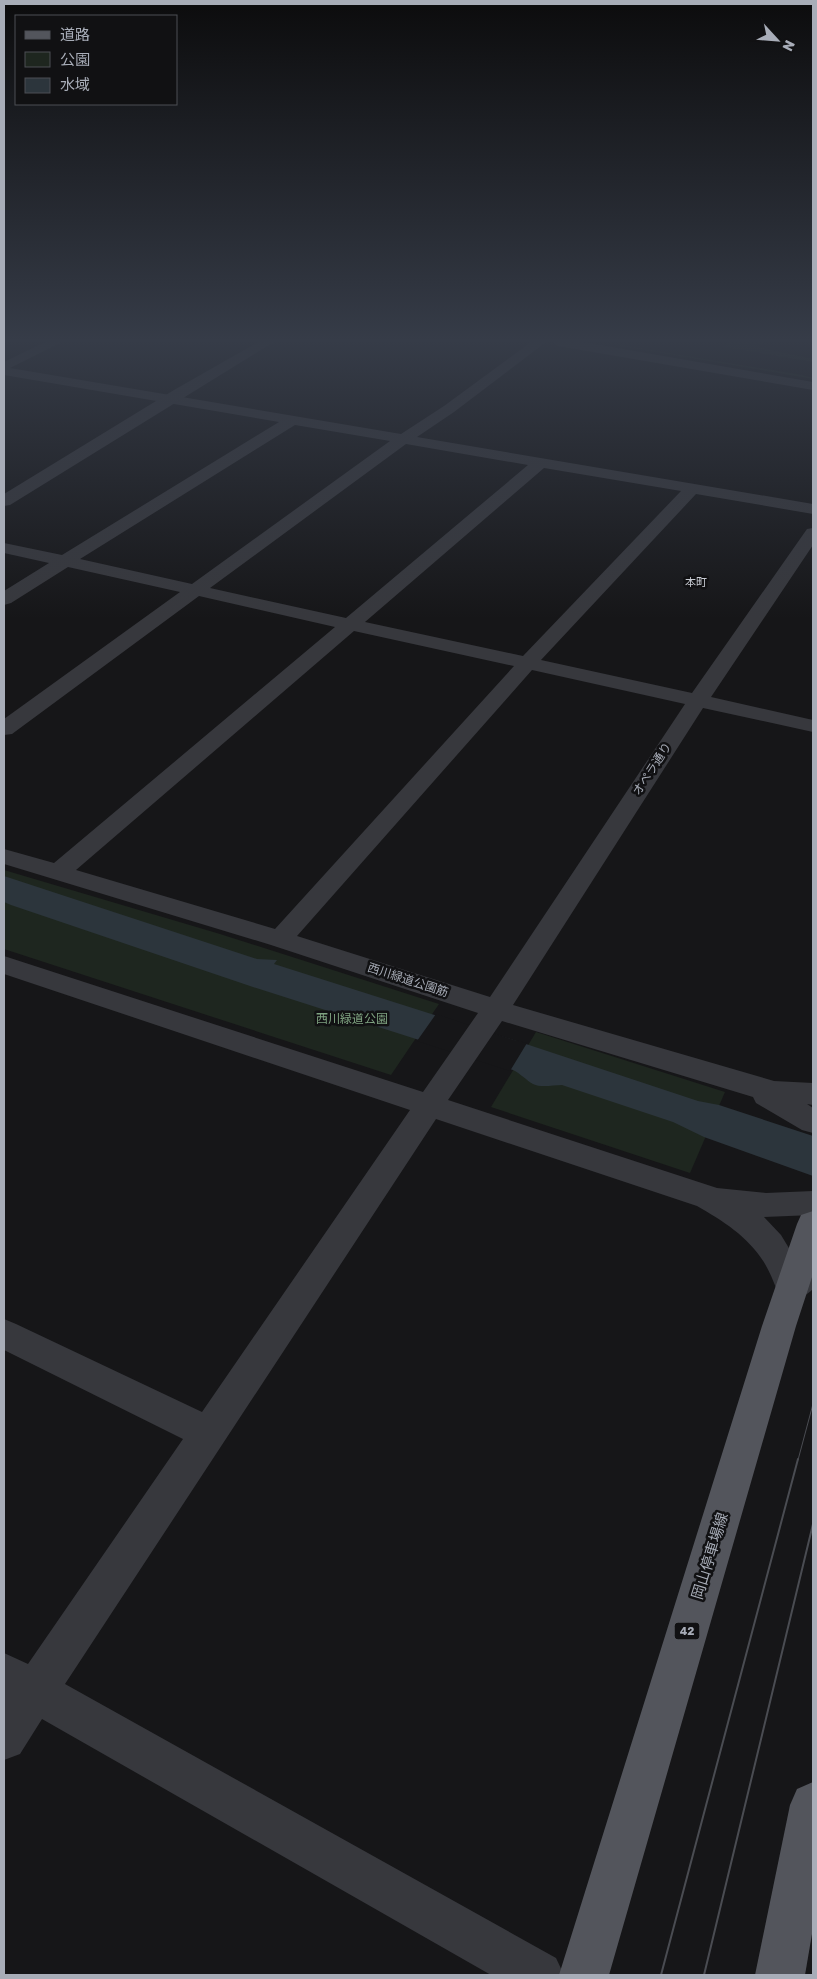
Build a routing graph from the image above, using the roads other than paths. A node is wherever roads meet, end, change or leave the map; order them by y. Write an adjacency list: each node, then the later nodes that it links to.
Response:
1 (113, 434): 8 (street)
2 (269, 434): 12 (street)
3 (380, 434): 5 (street)
4 (409, 434): 5 (street)
5 (404, 438): 6 (street); 13 (street)
6 (540, 463): 7 (street); 15 (street)
7 (693, 488): 9 (street); 16 (street)
8 (4, 501)
9 (813, 509)
10 (813, 533): 17 (street, オペラ通り)
11 (4, 548): 12 (street)
12 (64, 561): 13 (street); 14 (street)
13 (196, 589): 15 (street); 19 (street)
14 (4, 599)
15 (348, 625): 16 (street); 21 (street)
16 (528, 662): 17 (street); 22 (street)
17 (699, 699): 18 (street); 24 (street, オペラ通り)
18 (813, 726)
19 (4, 729)
20 (4, 856): 21 (street, 西川緑道公園筋)
21 (57, 873): 22 (street, 西川緑道公園筋)
22 (280, 939): 24 (street, 西川緑道公園筋)
23 (4, 965): 27 (street)
24 (489, 1019): 25 (street, 西川緑道公園筋); 27 (street, オペラ通り)
25 (752, 1087): 26 (street, 西川緑道公園筋); 28 (street)
26 (813, 1094)
27 (430, 1104): 29 (street); 34 (street, オペラ通り)
28 (813, 1122)
29 (708, 1197): 30 (street); 32 (street)
30 (813, 1204)
31 (813, 1224): 32 (main road, 岡山停車場線 / 42)
32 (803, 1278): 39 (main road, 岡山停車場線 / 42)
33 (4, 1334): 34 (street)
34 (209, 1433): 35 (street, オペラ通り)
35 (20, 1683): 36 (street, オペラ通り); 38 (street)
36 (4, 1738)
37 (813, 1805): 40 (main road)
38 (539, 1975)
39 (584, 1975)
40 (780, 1975)

